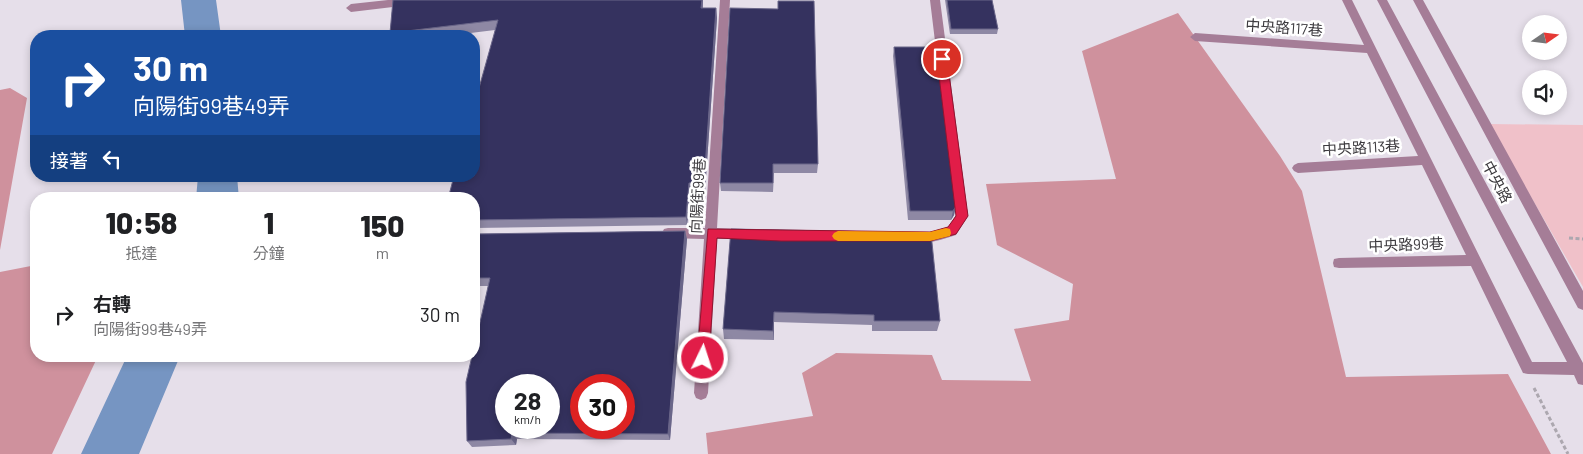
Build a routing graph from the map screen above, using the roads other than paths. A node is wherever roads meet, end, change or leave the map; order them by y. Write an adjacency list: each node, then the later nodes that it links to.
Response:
1 (418, 0): 7 (street)
2 (725, 0): 12 (street, 向陽街99巷)
3 (935, 0): 15 (street)
4 (1347, 0): 9 (street)
5 (1382, 0): 20 (street, 中央路)
6 (1418, 0): 18 (street)
7 (351, 8)
8 (1195, 37): 9 (street, 中央路117巷)
9 (1371, 49): 10 (street)
10 (1426, 160): 11 (street, 中央路113巷); 16 (street)
11 (1298, 168)
12 (712, 232): 13 (street); 14 (street); 21 (street, 向陽街99巷)
13 (652, 233)
14 (761, 235)
15 (900, 236)
16 (1474, 260): 17 (street, 中央路99巷); 19 (street)
17 (1339, 264)
18 (1583, 304)
19 (1583, 369)
20 (1583, 379)
21 (701, 393)

